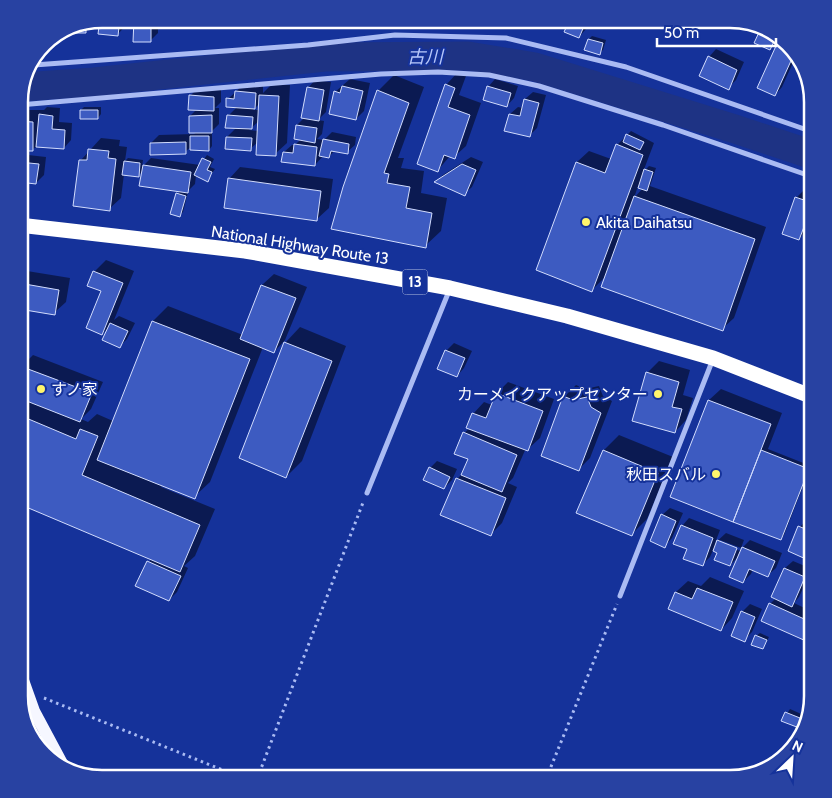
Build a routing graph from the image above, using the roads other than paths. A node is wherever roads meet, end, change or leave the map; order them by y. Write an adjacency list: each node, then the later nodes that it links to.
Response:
1 (38, 65): 3 (street)
2 (28, 104): 4 (street)
3 (804, 129)
4 (804, 174)
5 (28, 226): 6 (highway, National Highway Route 13 / 13)
6 (450, 288): 7 (highway, National Highway Route 13 / 13); 9 (street)
7 (713, 358): 8 (highway, National Highway Route 13 / 13); 10 (street)
8 (804, 394)
9 (367, 493)
10 (620, 596)
11 (28, 697): 12 (main road)
12 (58, 756)

